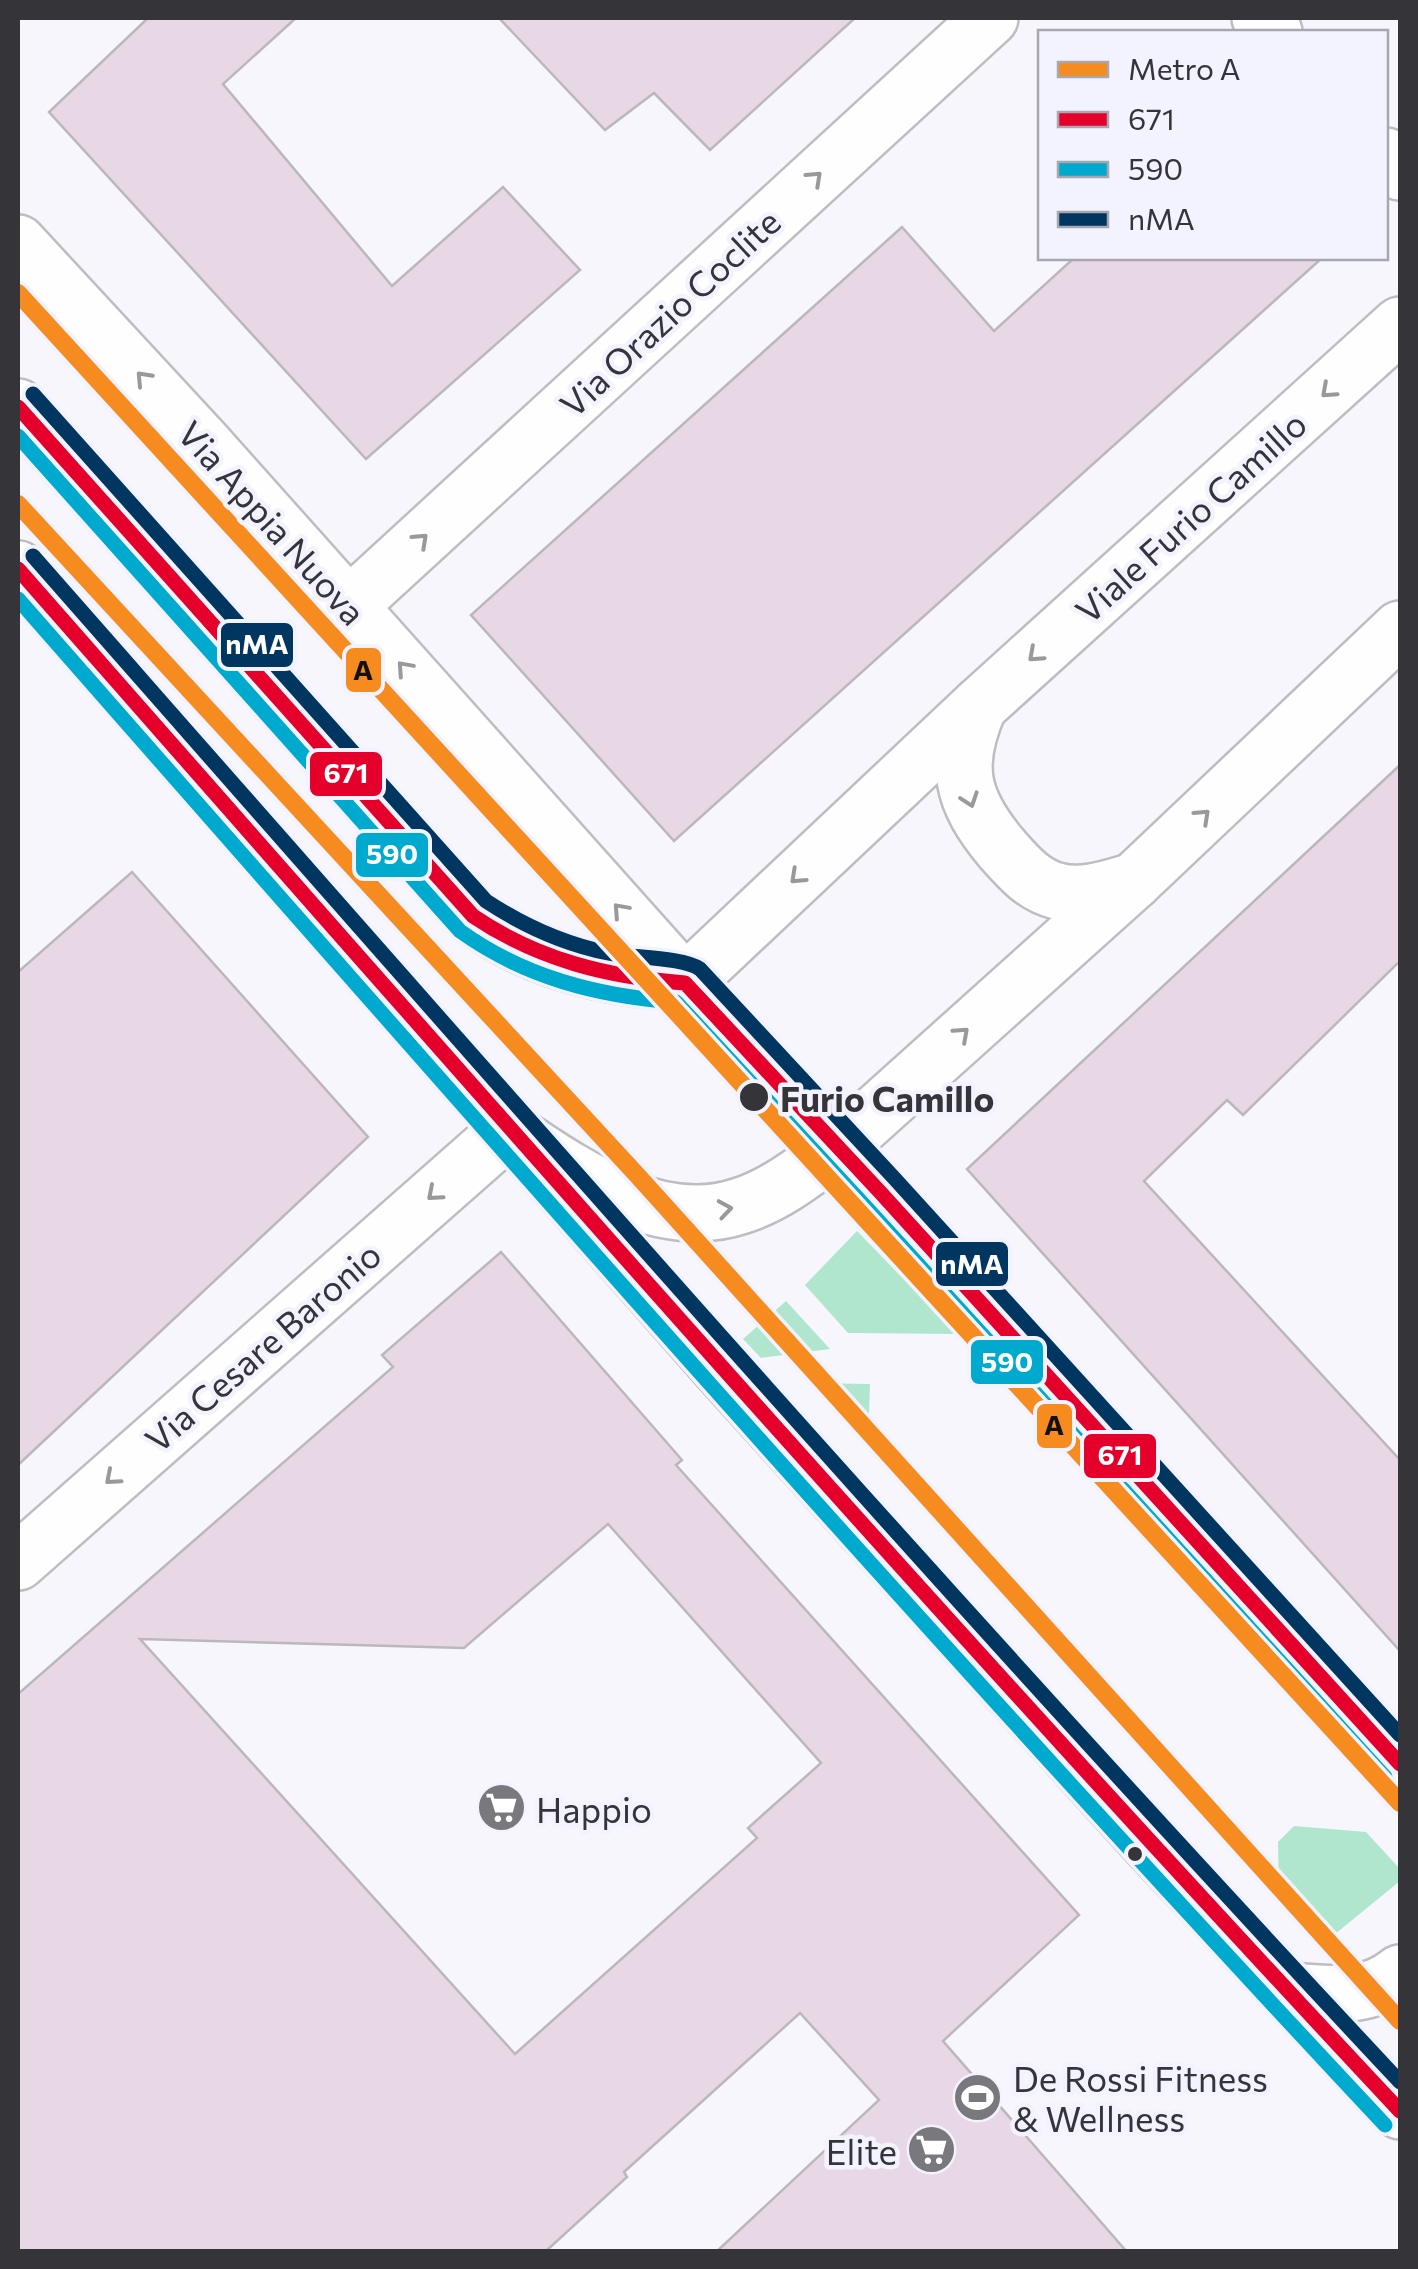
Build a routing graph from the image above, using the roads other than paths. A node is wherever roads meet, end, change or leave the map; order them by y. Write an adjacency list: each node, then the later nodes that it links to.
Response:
1 (990, 18): 6 (street, Via Orazio Coclite, one-way to 1)
2 (18, 243): 6 (street, Via Appia Nuova, one-way to 2)
3 (1400, 325): 8 (street, Viale Furio Camillo, one-way to 8)
4 (18, 407): 10 (street)
5 (18, 569): 11 (street)
6 (349, 606): 10 (street, Via Appia Nuova, one-way to 6)
7 (1400, 628): 9 (street, one-way to 7)
8 (979, 706): 9 (street, one-way to 9); 10 (street, Viale Furio Camillo, one-way to 10)
9 (1134, 881): 12 (street, one-way to 9)
10 (685, 983): 12 (street, Via Appia Nuova)
11 (508, 1130): 12 (street, one-way to 12); 13 (street, Via Cesare Baronio, one-way to 13); 16 (street)
12 (838, 1146): 14 (street, Via Appia Nuova)
13 (18, 1562)
14 (1400, 1764)
15 (1400, 1972): 16 (street)
16 (1288, 1990): 17 (street)
17 (1400, 2112)

